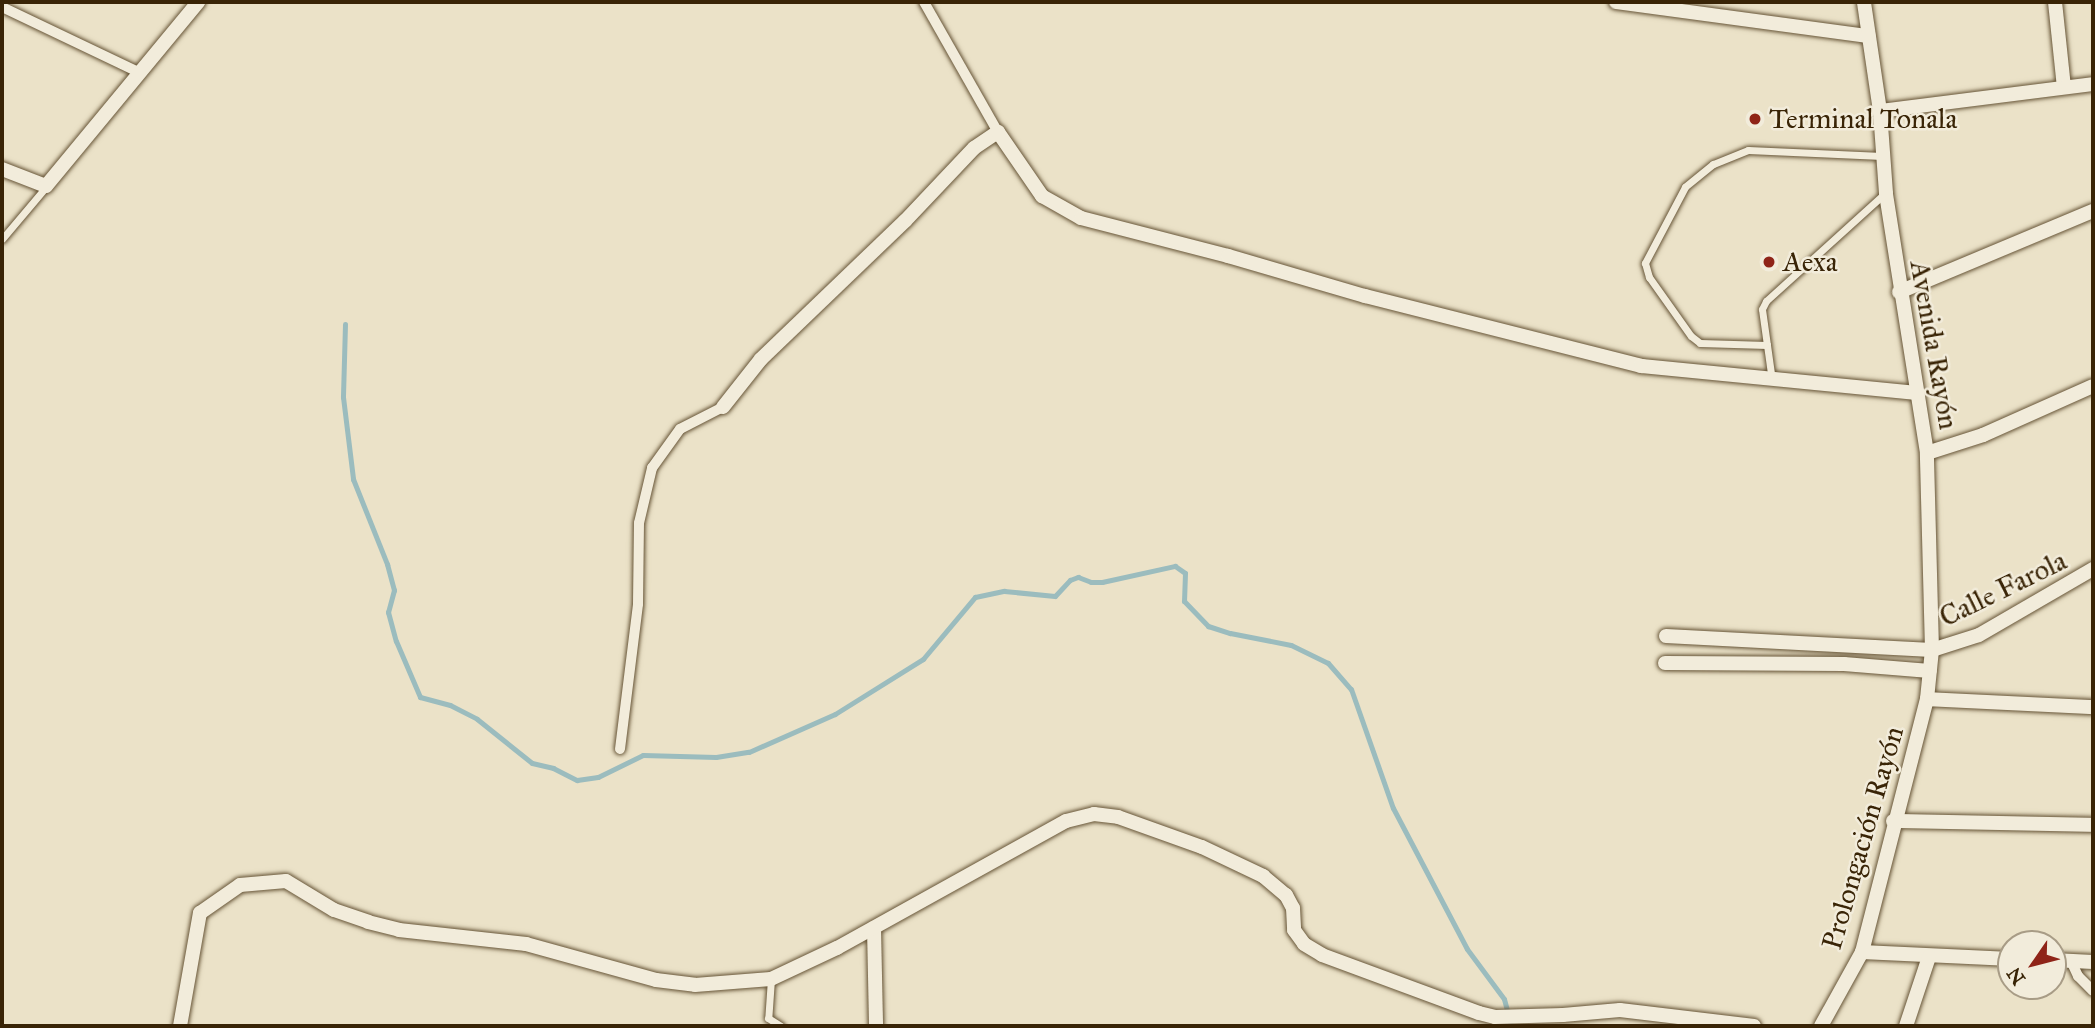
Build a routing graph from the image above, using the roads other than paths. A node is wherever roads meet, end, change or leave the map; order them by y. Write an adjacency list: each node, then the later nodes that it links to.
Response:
1 (198, 2): 9 (street)
2 (924, 2): 13 (street)
3 (1616, 2): 7 (street)
4 (1864, 2): 8 (street, Avenida Rayón)
5 (2055, 2): 11 (street)
6 (2, 7): 9 (street)
7 (1700, 7): 8 (street)
8 (1868, 36): 12 (street, Avenida Rayón)
9 (138, 72): 16 (street)
10 (2093, 84): 11 (street)
11 (2064, 87): 12 (street)
12 (1880, 111): 14 (street, Avenida Rayón)
13 (998, 132): 22 (street); 25 (street)
14 (1882, 156): 17 (street, Avenida Rayón); 21 (lane)
15 (2, 169): 16 (street)
16 (46, 186): 19 (lane)
17 (1885, 193): 20 (street, Avenida Rayón); 21 (lane)
18 (2093, 211): 20 (street)
19 (2, 239)
20 (1899, 292): 24 (street, Avenida Rayón)
21 (1767, 345): 22 (lane)
22 (1772, 381): 24 (street)
23 (2093, 386): 26 (street)
24 (1918, 393): 26 (street, Avenida Rayón)
25 (723, 407): 36 (street)
26 (1927, 453): 30 (street, Avenida Rayón)
27 (2093, 569): 30 (street, Calle Farola)
28 (1665, 636): 29 (street)
29 (1844, 646): 30 (street); 32 (street)
30 (1932, 650): 33 (street, Avenida Rayón)
31 (1665, 663): 32 (street)
32 (1844, 664): 33 (street)
33 (1930, 671): 34 (street, Avenida Rayón)
34 (1927, 699): 35 (street); 37 (street, Prolongación Rayón)
35 (2093, 706)
36 (620, 749)
37 (1894, 821): 38 (street); 40 (street, Prolongación Rayón)
38 (2093, 825)
39 (874, 929): 46 (street); 50 (street); 51 (street)
40 (1862, 952): 41 (street); 52 (street, Prolongación Rayón)
41 (1929, 957): 42 (street); 53 (street)
42 (1997, 959)
43 (2067, 961): 44 (street)
44 (2071, 961): 45 (street); 47 (street)
45 (2093, 962)
46 (771, 979): 48 (street); 49 (lane)
47 (2093, 991)
48 (180, 1026)
49 (781, 1026)
50 (876, 1026)
51 (1754, 1026)
52 (1821, 1026)
53 (1906, 1026)

